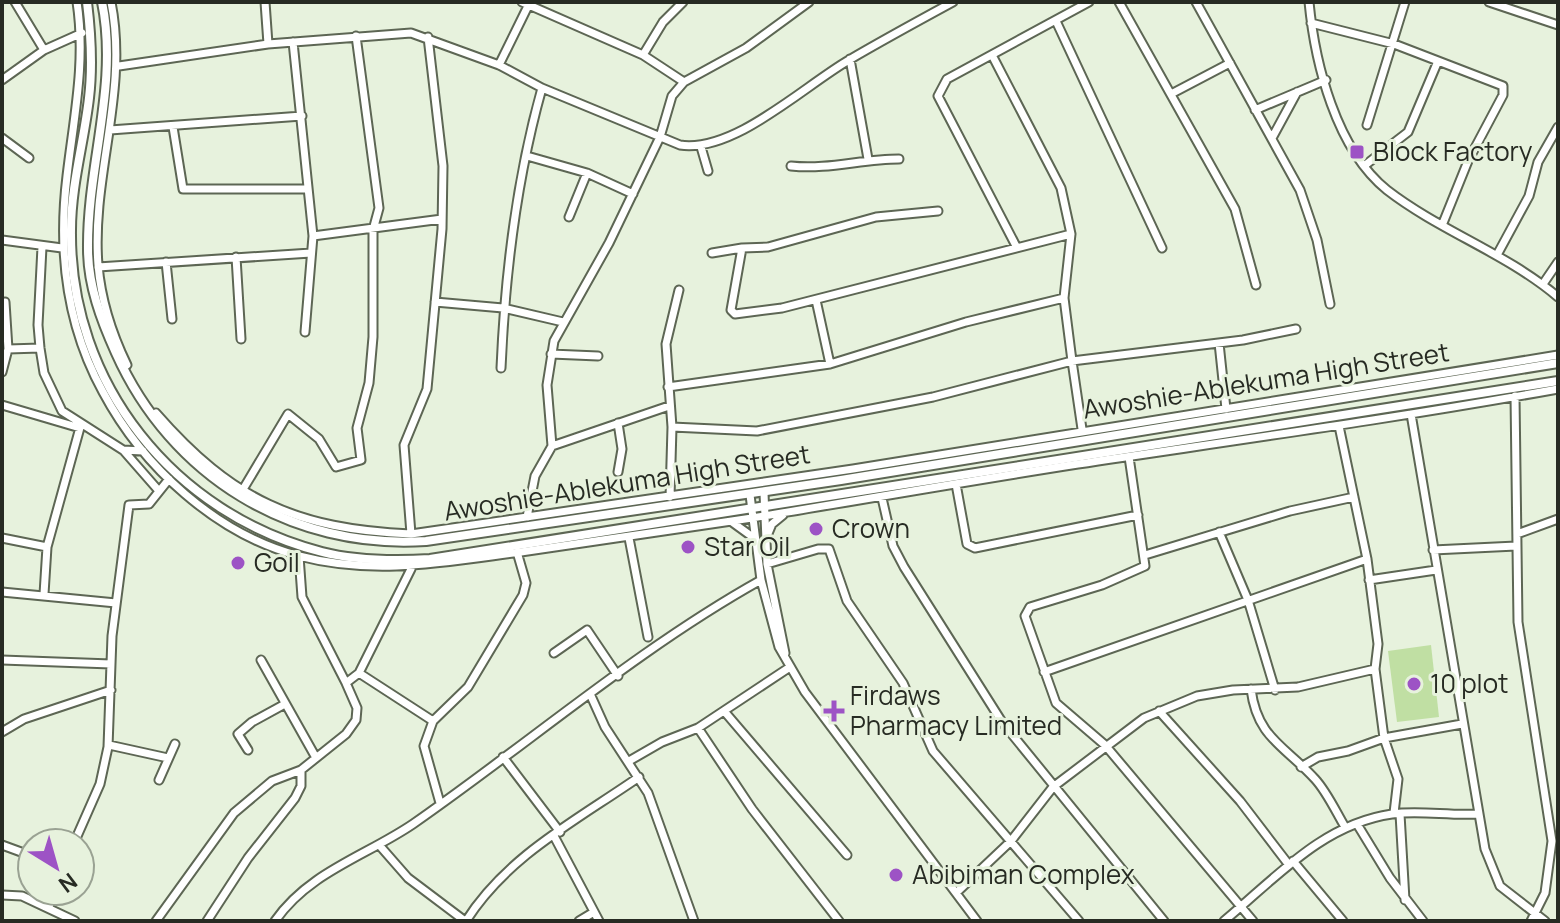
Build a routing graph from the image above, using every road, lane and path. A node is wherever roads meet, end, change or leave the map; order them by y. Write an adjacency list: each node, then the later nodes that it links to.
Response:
1 (15, 2): 26 (street)
2 (77, 2): 20 (street, Awoshie-Ablekuma High Street)
3 (87, 2): 160 (main road, Awoshie-Ablekuma High Street)
4 (102, 2): 138 (main road, Awoshie-Ablekuma High Street)
5 (111, 2): 33 (street, Awoshie-Ablekuma High Street)
6 (265, 2): 24 (street)
7 (683, 2): 27 (street)
8 (809, 2): 36 (street)
9 (953, 2): 29 (street)
10 (1089, 2): 17 (street)
11 (1119, 2): 39 (street)
12 (1196, 2): 31 (street)
13 (1309, 2): 18 (street)
14 (1405, 2): 25 (street)
15 (1489, 2): 19 (street)
16 (526, 3): 27 (street); 32 (street)
17 (1056, 21): 28 (street); 72 (street)
18 (1311, 23): 25 (street); 35 (street)
19 (1558, 25)
20 (82, 33): 26 (street); 70 (street, Awoshie-Ablekuma High Street)
21 (356, 36): 22 (street); 23 (street); 64 (street)
22 (428, 37): 32 (street); 62 (street)
23 (293, 42): 24 (street); 41 (street)
24 (268, 44): 33 (street)
25 (1394, 44): 30 (street); 42 (street)
26 (44, 50): 34 (street)
27 (643, 55): 36 (street)
28 (992, 55): 65 (street); 68 (street)
29 (850, 59): 49 (street); 52 (street)
30 (1438, 61): 55 (street); 63 (street)
31 (1230, 63): 39 (street); 40 (street)
32 (499, 65): 37 (street)
33 (119, 66): 45 (street, Awoshie-Ablekuma High Street)
34 (2, 80)
35 (1326, 80): 38 (street); 55 (street)
36 (684, 82): 46 (street)
37 (542, 88): 46 (street); 50 (street)
38 (1297, 92): 40 (street); 48 (street)
39 (1171, 94): 81 (street)
40 (1255, 110): 48 (street)
41 (302, 116): 43 (street); 58 (street)
42 (1367, 125)
43 (173, 127): 45 (street); 58 (street)
44 (1558, 127): 75 (street)
45 (110, 130): 79 (street, Awoshie-Ablekuma High Street)
46 (660, 137): 49 (street); 59 (street)
47 (2, 138): 51 (street)
48 (1272, 138): 88 (street)
49 (701, 147): 56 (street)
50 (527, 156): 57 (street); 89 (street)
51 (29, 158)
52 (868, 159): 53 (street); 54 (street)
53 (899, 159)
54 (791, 166)
55 (1364, 166): 63 (street)
56 (708, 171)
57 (587, 173): 59 (street); 61 (street)
58 (307, 189): 66 (street)
59 (633, 194): 91 (street)
60 (938, 211): 71 (street)
61 (569, 217)
62 (442, 219): 64 (street); 87 (street)
63 (1443, 223): 75 (street)
64 (373, 230): 66 (street); 132 (street)
65 (1071, 234): 68 (street); 84 (street)
66 (313, 236): 73 (street)
67 (2, 240): 69 (street)
68 (1016, 246): 85 (street)
69 (42, 247): 70 (street); 96 (street)
70 (62, 248): 124 (street, Awoshie-Ablekuma High Street)
71 (742, 248): 74 (street); 85 (street)
72 (1162, 248)
73 (311, 253): 76 (street); 93 (street)
74 (712, 253)
75 (1497, 255): 80 (street)
76 (236, 257): 77 (street); 94 (street)
77 (166, 262): 79 (street); 90 (street)
78 (1558, 262): 80 (street)
79 (98, 267): 132 (street, Awoshie-Ablekuma High Street)
80 (1543, 284): 83 (street)
81 (1256, 285)
82 (679, 290): 108 (street)
83 (1558, 297)
84 (1064, 298): 101 (street); 103 (street)
85 (816, 300): 103 (street)
86 (5, 302): 97 (street)
87 (435, 302): 89 (street); 148 (street)
88 (1330, 304)
89 (503, 308): 91 (street); 105 (street)
90 (172, 319)
91 (563, 322): 98 (street)
92 (1296, 329): 95 (street)
93 (305, 332)
94 (241, 339)
95 (1219, 343): 101 (street); 113 (street)
96 (40, 348): 97 (street); 117 (street)
97 (8, 349): 106 (street)
98 (551, 354): 100 (street); 122 (street)
99 (1558, 355): 104 (street, Awoshie-Ablekuma High Street)
100 (598, 356)
101 (1072, 361): 119 (street); 120 (street)
102 (1558, 363): 104 (main road, Awoshie-Ablekuma High Street)
103 (830, 364): 108 (street)
104 (1510, 367): 113 (street, Awoshie-Ablekuma High Street); 116 (main road, Awoshie-Ablekuma High Street)
105 (501, 368)
106 (2, 372)
107 (1558, 381): 121 (main road, Awoshie-Ablekuma High Street)
108 (668, 387): 112 (street)
109 (1558, 389): 110 (street, Awoshie-Ablekuma High Street)
110 (1515, 396): 114 (street, Awoshie-Ablekuma High Street); 149 (street)
111 (2, 405): 117 (street)
112 (669, 406): 115 (street); 119 (street)
113 (1226, 409): 120 (street, Awoshie-Ablekuma High Street)
114 (1411, 414): 118 (street, Awoshie-Ablekuma High Street); 156 (street)
115 (618, 423): 122 (street); 127 (street)
116 (1182, 425): 121 (main road); 126 (main road, Awoshie-Ablekuma High Street)
117 (80, 426): 123 (street); 155 (street)
118 (1339, 426): 125 (street, Awoshie-Ablekuma High Street); 136 (street)
119 (672, 427): 135 (street)
120 (1082, 429): 126 (street, Awoshie-Ablekuma High Street)
121 (1181, 442): 128 (main road, Awoshie-Ablekuma High Street)
122 (552, 446): 143 (street)
123 (124, 451): 124 (street); 131 (street)
124 (143, 451): 129 (street, Awoshie-Ablekuma High Street)
125 (1129, 457): 128 (street, Awoshie-Ablekuma High Street); 142 (street)
126 (916, 463): 133 (main road, Awoshie-Ablekuma High Street); 135 (street, Awoshie-Ablekuma High Street)
127 (618, 472)
128 (992, 474): 130 (street, Awoshie-Ablekuma High Street); 139 (main road, Awoshie-Ablekuma High Street)
129 (169, 479): 131 (street); 159 (street, Awoshie-Ablekuma High Street)
130 (956, 484): 137 (street, Awoshie-Ablekuma High Street); 142 (street)
131 (159, 491): 170 (street)
132 (242, 491): 148 (street, Awoshie-Ablekuma High Street)
133 (764, 493): 134 (main road, Awoshie-Ablekuma High Street); 139 (street, Awoshie-Ablekuma High Street)
134 (750, 495): 138 (main road, Awoshie-Ablekuma High Street); 140 (street, Awoshie-Ablekuma High Street)
135 (670, 497): 138 (street, Awoshie-Ablekuma High Street)
136 (1354, 497): 147 (street); 161 (street)
137 (882, 498): 141 (street, Awoshie-Ablekuma High Street); 209 (street)
138 (612, 509): 143 (street, Awoshie-Ablekuma High Street)
139 (765, 511): 140 (main road, Awoshie-Ablekuma High Street); 141 (street, Awoshie-Ablekuma High Street); 153 (street)
140 (753, 513): 145 (street, Awoshie-Ablekuma High Street); 146 (main road, Awoshie-Ablekuma High Street); 152 (street)
141 (786, 513): 153 (street)
142 (1138, 515): 158 (street)
143 (527, 517): 148 (street, Awoshie-Ablekuma High Street)
144 (1558, 519): 149 (street)
145 (730, 521): 146 (street, Awoshie-Ablekuma High Street); 152 (street)
146 (661, 528): 151 (street, Awoshie-Ablekuma High Street); 160 (main road, Awoshie-Ablekuma High Street)
147 (1219, 532): 158 (street); 169 (street)
148 (411, 534)
149 (1517, 534): 154 (street)
150 (2, 538): 155 (street)
151 (629, 538): 157 (street, Awoshie-Ablekuma High Street); 173 (street)
152 (756, 542): 165 (street)
153 (766, 542): 162 (street)
154 (1516, 546): 156 (street); 218 (street)
155 (47, 547): 168 (street)
156 (1433, 550): 164 (street)
157 (517, 552): 160 (street, Awoshie-Ablekuma High Street); 192 (street)
158 (1145, 555): 181 (street)
159 (299, 556): 163 (street, Awoshie-Ablekuma High Street); 184 (street)
160 (472, 556): 163 (street, Awoshie-Ablekuma High Street)
161 (1367, 559): 166 (street); 169 (street)
162 (767, 564): 171 (street); 217 (street)
163 (411, 569): 182 (street)
164 (1436, 570): 166 (street); 193 (street)
165 (761, 580): 172 (street); 183 (street)
166 (1369, 580): 180 (street)
167 (2, 592): 168 (street)
168 (44, 594): 170 (street)
169 (1248, 600): 181 (street); 187 (street)
170 (116, 603): 178 (street)
171 (778, 615): 172 (street); 175 (street)
172 (768, 618): 175 (street)
173 (648, 637)
174 (554, 653): 183 (street)
175 (785, 655): 179 (street)
176 (2, 660): 178 (street)
177 (261, 660): 189 (street)
178 (111, 664): 186 (street)
179 (790, 667): 190 (street); 222 (street)
180 (1375, 669): 187 (street); 196 (street)
181 (1044, 672): 199 (street)
182 (359, 673): 184 (street); 192 (street)
183 (618, 676): 188 (street)
184 (346, 683): 201 (street)
185 (1251, 689): 187 (street); 191 (street); 205 (street)
186 (111, 690): 195 (street); 198 (street)
187 (1275, 690)
188 (591, 696): 202 (street); 204 (street)
189 (285, 704): 200 (street); 201 (street)
190 (724, 711): 194 (street); 220 (street)
191 (1159, 711): 199 (street); 221 (street)
192 (433, 721): 210 (street)
193 (1462, 724): 196 (street); 212 (street)
194 (698, 728): 204 (street); 236 (street)
195 (2, 732)
196 (1384, 738): 205 (street); 211 (street)
197 (175, 744): 203 (street)
198 (109, 745): 203 (street); 214 (street)
199 (1105, 745): 209 (street); 225 (street)
200 (248, 750)
201 (315, 756): 206 (street)
202 (503, 757): 210 (street); 216 (street)
203 (168, 758): 208 (street)
204 (629, 761): 207 (street)
205 (1301, 767): 215 (street)
206 (301, 770): 229 (street); 230 (street)
207 (639, 777): 216 (street); 235 (street)
208 (159, 780)
209 (1053, 787): 217 (street); 239 (street)
210 (440, 803): 219 (street)
211 (1397, 814): 212 (street); 213 (street); 223 (street)
212 (1478, 814): 227 (street)
213 (1357, 824): 215 (street); 223 (street)
214 (81, 827)
215 (1345, 827): 221 (street)
216 (557, 834): 226 (street); 232 (street)
217 (1011, 841): 222 (street); 238 (street)
218 (1555, 841): 227 (street)
219 (380, 846): 231 (street); 232 (street)
220 (847, 855)
221 (1291, 863): 225 (street); 242 (street)
222 (956, 893): 237 (street)
223 (1405, 900): 243 (street)
224 (49, 907): 228 (street)
225 (1241, 907): 240 (street); 241 (street)
226 (594, 912): 233 (street); 234 (street)
227 (1533, 917): 244 (street)
228 (75, 921)
229 (156, 921)
230 (207, 921)
231 (275, 921)
232 (465, 921)
233 (579, 921)
234 (599, 921)
235 (694, 921)
236 (839, 921)
237 (977, 921)
238 (1079, 921)
239 (1164, 921)
240 (1224, 921)
241 (1253, 921)
242 (1343, 921)
243 (1423, 921)
244 (1545, 921)

